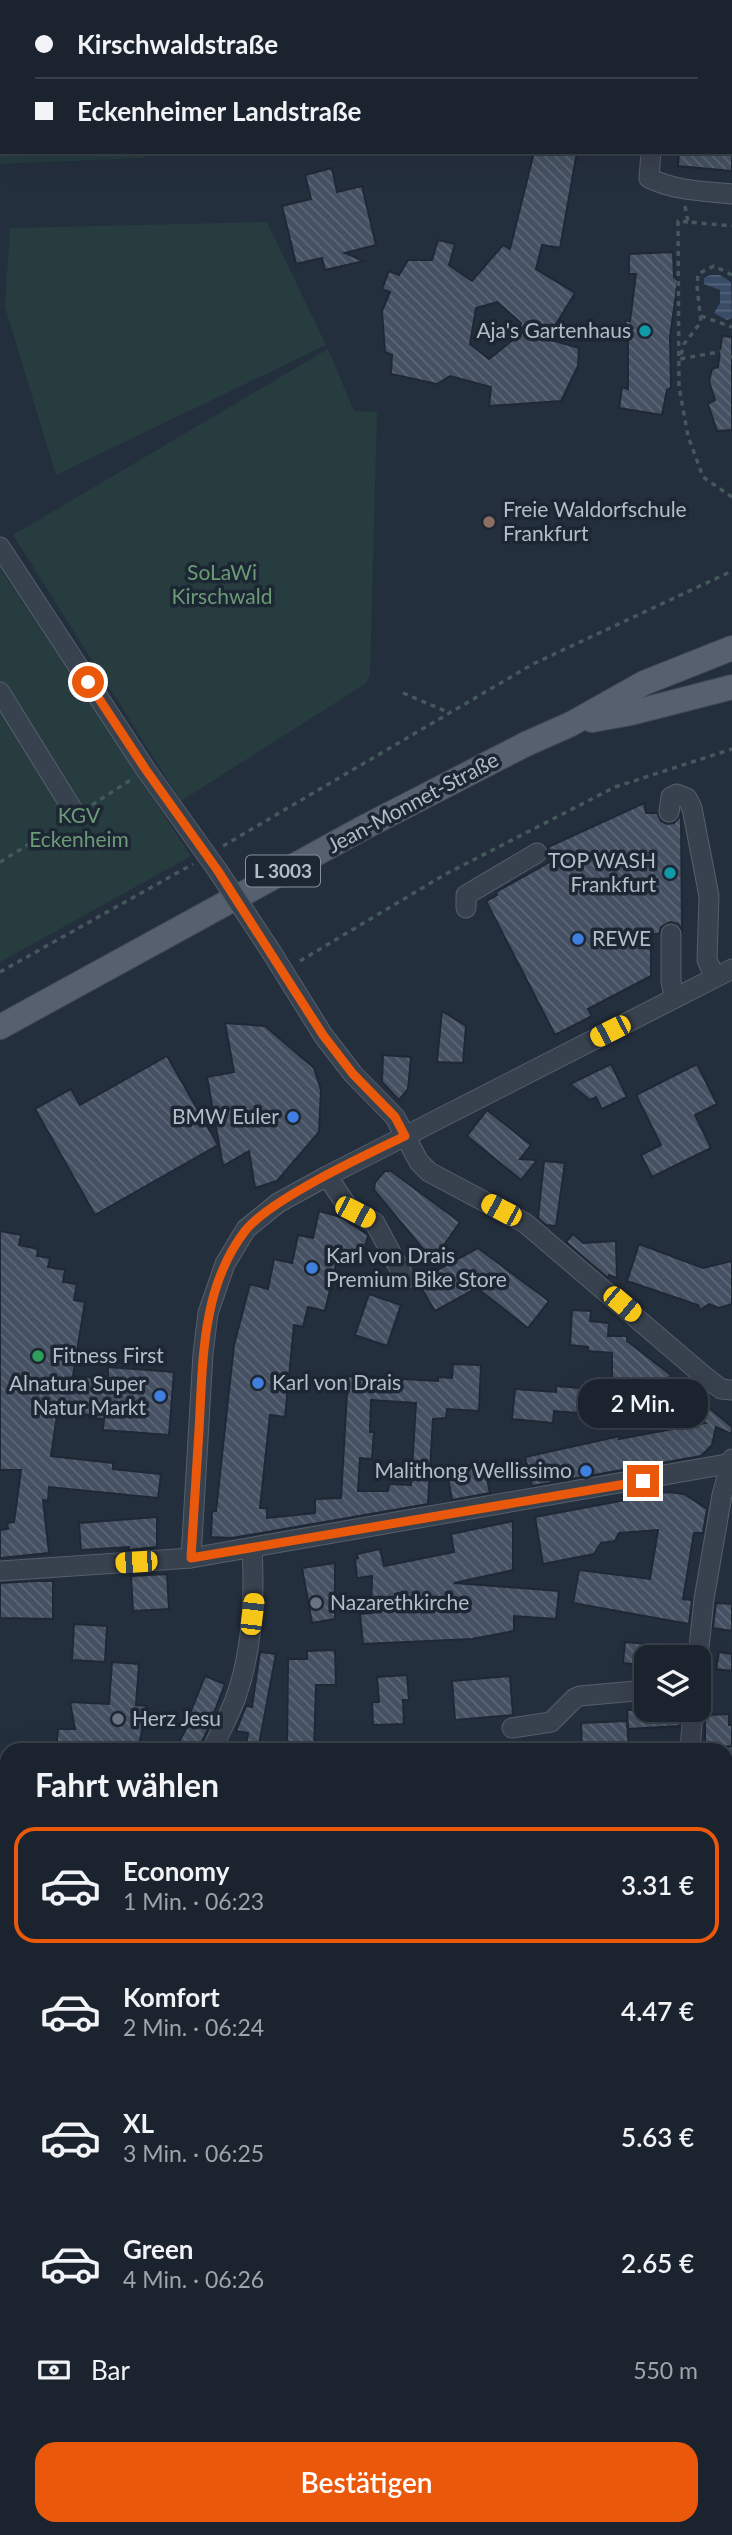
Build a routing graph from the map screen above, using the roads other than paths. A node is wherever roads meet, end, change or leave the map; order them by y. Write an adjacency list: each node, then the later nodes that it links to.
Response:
1 (651, 154): 2 (street)
2 (732, 194)
3 (0, 549): 17 (street, bridge)
4 (732, 648): 8 (main road, Jean-Monnet-Straße / L 3003)
5 (732, 687): 8 (main road, Jean-Monnet-Straße / L 3003)
6 (0, 692): 7 (street)
7 (5, 712): 10 (street)
8 (571, 724): 16 (main road, Jean-Monnet-Straße / L 3003)
9 (669, 812): 14 (street)
10 (76, 815)
11 (537, 853): 12 (street)
12 (466, 908)
13 (671, 934): 15 (street)
14 (723, 973): 15 (street)
15 (675, 998): 17 (street)
16 (0, 1027)
17 (405, 1136): 18 (street); 20 (street)
18 (327, 1176): 19 (street); 23 (street)
19 (405, 1279)
20 (732, 1390)
21 (732, 1462): 22 (street); 25 (street)
22 (252, 1549): 23 (street); 29 (street)
23 (191, 1558): 24 (street)
24 (0, 1571)
25 (699, 1645)
26 (634, 1691): 28 (street)
27 (691, 1722): 30 (street)
28 (512, 1728)
29 (215, 1743)
30 (690, 1743)

